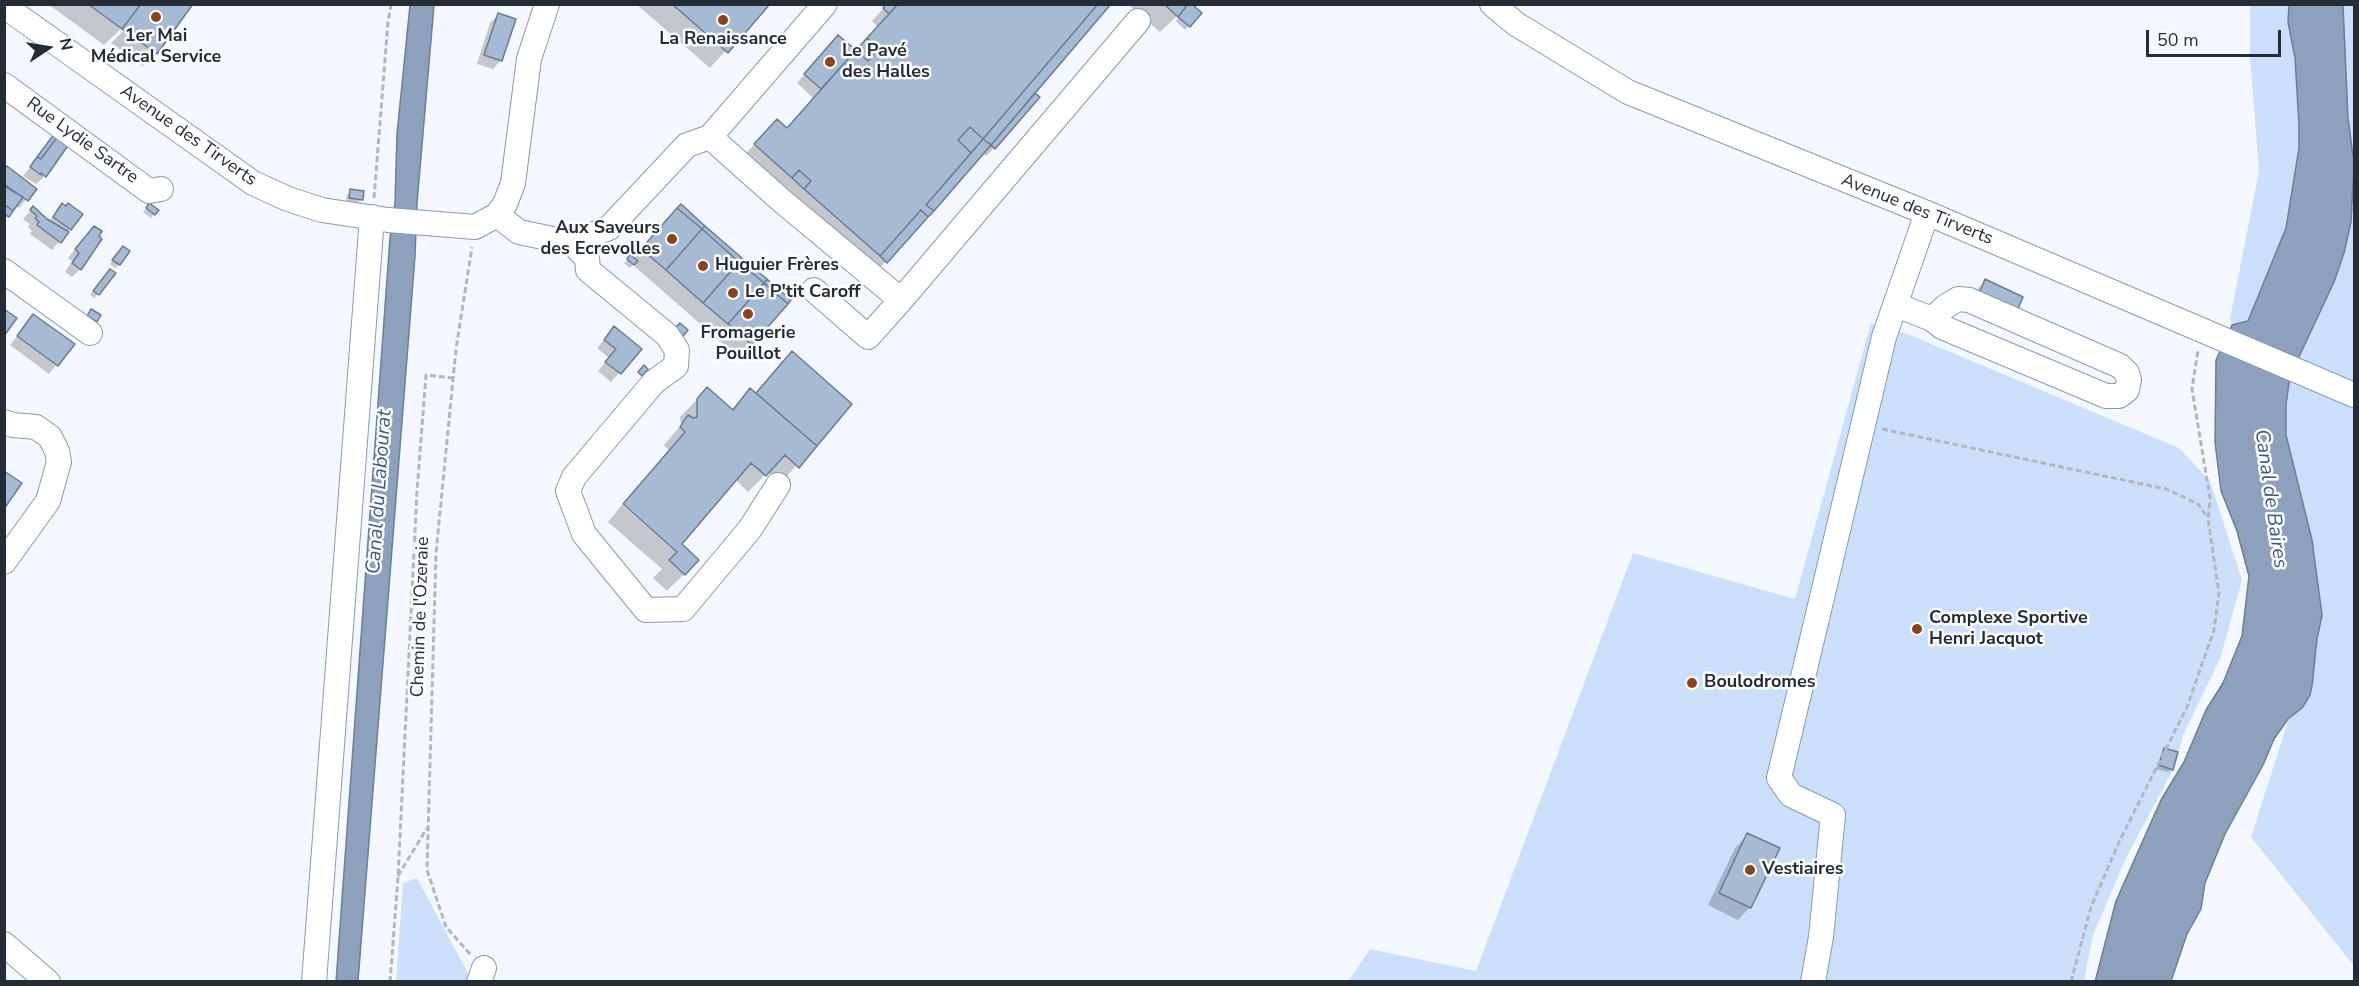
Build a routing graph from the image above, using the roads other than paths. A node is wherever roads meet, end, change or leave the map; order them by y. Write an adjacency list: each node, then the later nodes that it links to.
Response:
1 (547, 4): 10 (street)
2 (825, 4): 7 (street)
3 (1492, 4): 9 (street, Avenue des Tirverts)
4 (4, 6): 11 (street, Avenue des Tirverts)
5 (1138, 21): 15 (street)
6 (4, 85): 8 (street, Rue Lydie Sartre)
7 (710, 137): 12 (street); 15 (street)
8 (161, 189)
9 (1927, 213): 16 (street); 19 (street, Avenue des Tirverts)
10 (496, 215): 11 (street, Avenue des Tirverts); 12 (street)
11 (380, 219): 25 (street)
12 (572, 243): 21 (street)
13 (4, 271): 18 (street)
14 (814, 290): 15 (street)
15 (901, 300)
16 (1896, 304): 17 (street); 26 (street)
17 (1932, 319): 17 (street)
18 (90, 333)
19 (2355, 394)
20 (4, 422): 22 (street)
21 (778, 485)
22 (4, 562)
23 (4, 944): 24 (street)
24 (48, 981)
25 (314, 981)
26 (1813, 981)

